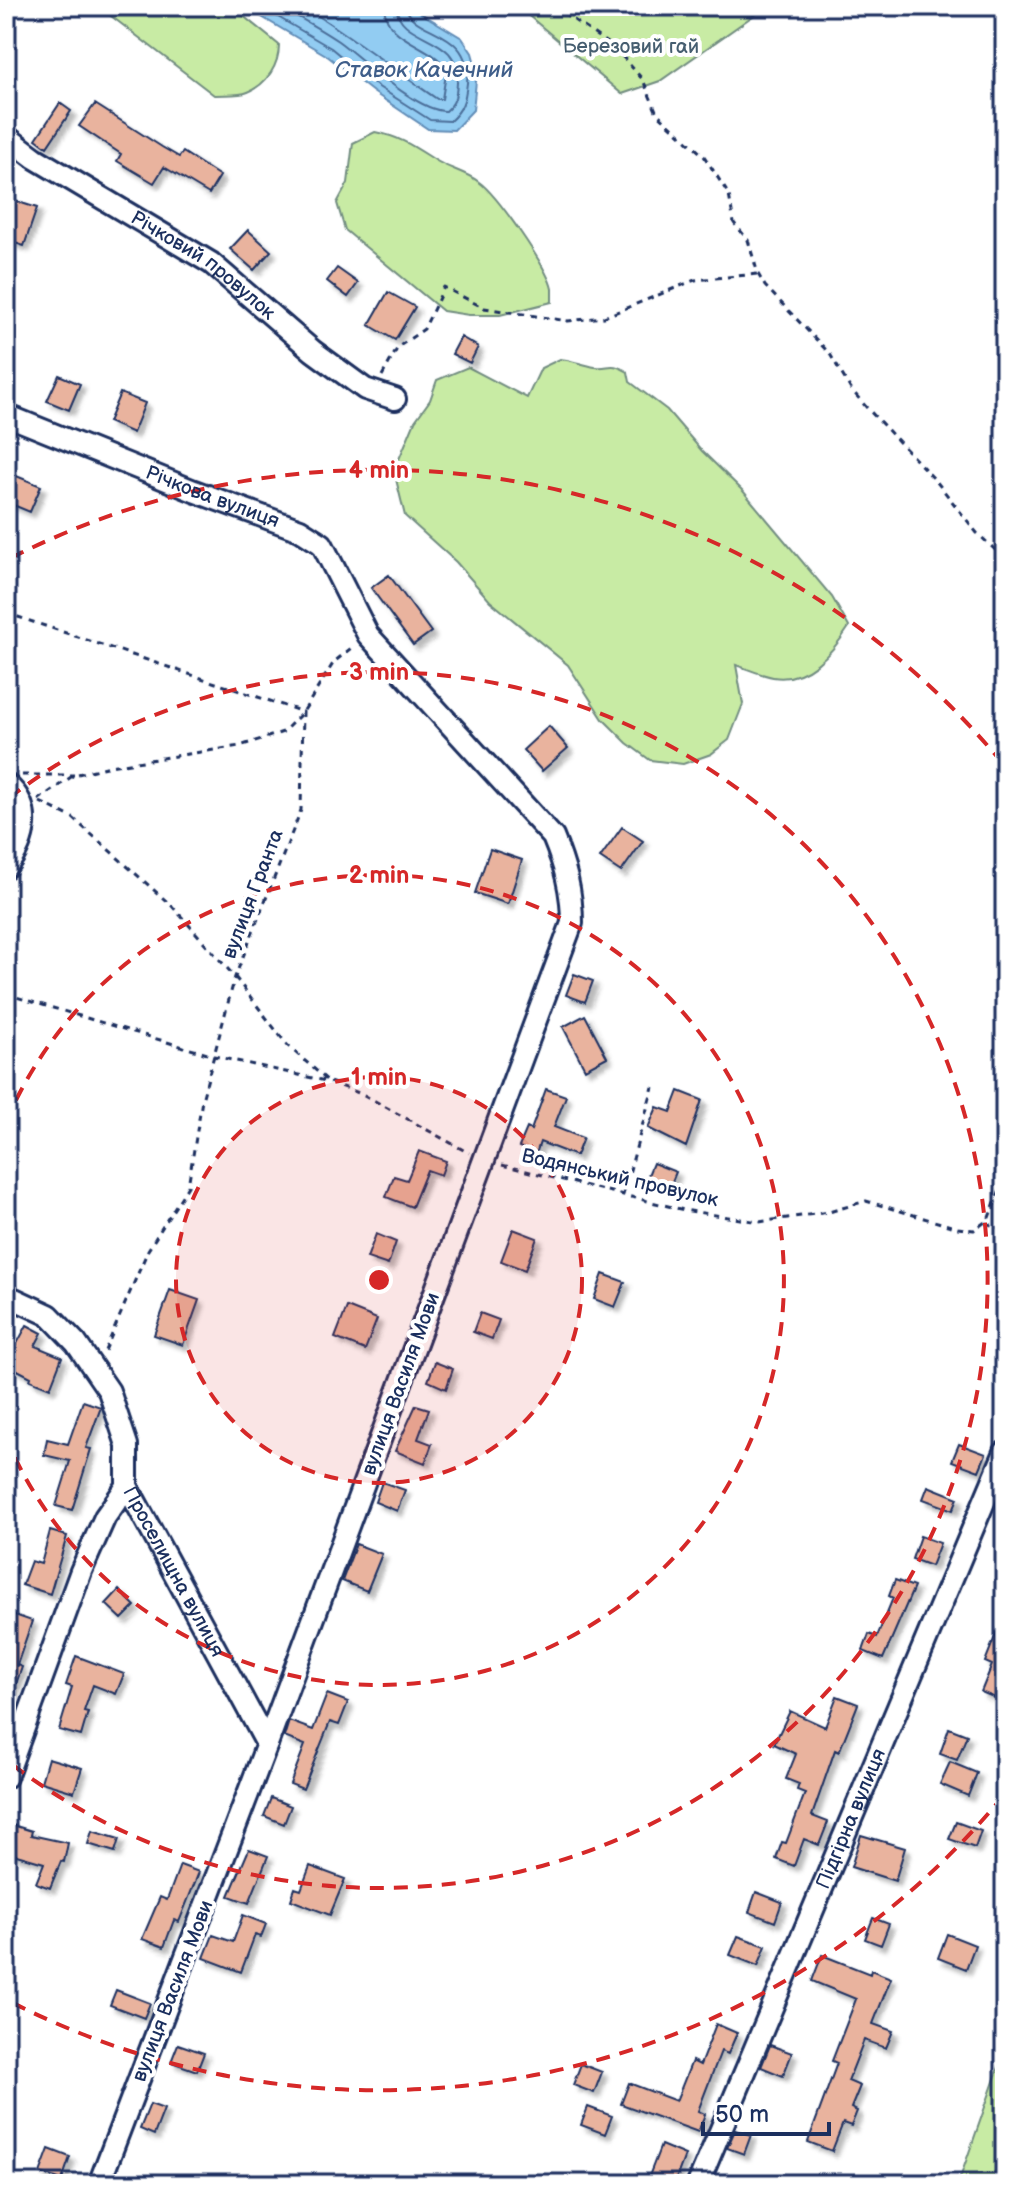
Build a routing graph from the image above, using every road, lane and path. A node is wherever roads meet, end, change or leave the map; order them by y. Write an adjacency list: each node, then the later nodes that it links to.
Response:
1 (554, 6): 3 (path)
2 (6, 136): 4 (street, Річковий провулок)
3 (758, 274): 4 (path); 7 (path)
4 (374, 392): 5 (street, Річковий провулок)
5 (395, 399)
6 (6, 415): 9 (street, Річкова вулиця)
7 (1005, 559)
8 (6, 613): 10 (path)
9 (368, 635): 10 (path); 19 (street, вулиця Василя Мови)
10 (303, 712): 11 (path); 14 (path, вулиця Гранта)
11 (74, 775): 12 (path); 14 (path)
12 (13, 780): 13 (street)
13 (6, 867)
14 (235, 977): 16 (path, вулиця Гранта); 17 (path)
15 (6, 994): 16 (path, Водянський провулок)
16 (214, 1056): 17 (path, Водянський провулок); 25 (path, вулиця Гранта)
17 (330, 1082): 19 (path, Водянський провулок)
18 (653, 1087): 21 (path)
19 (484, 1161): 21 (path, Водянський провулок); 28 (street, вулиця Василя Мови)
20 (1005, 1177): 22 (path)
21 (623, 1195): 22 (path, Водянський провулок)
22 (984, 1223): 23 (path)
23 (1005, 1230)
24 (6, 1295): 25 (street, Проселищна вулиця)
25 (96, 1371): 27 (street, Проселищна вулиця)
26 (1005, 1452): 31 (street, Підгірна вулиця)
27 (127, 1486): 28 (street, Проселищна вулиця); 29 (street)
28 (267, 1744): 30 (street, вулиця Василя Мови)
29 (6, 1777)
30 (99, 2184)
31 (698, 2184)

